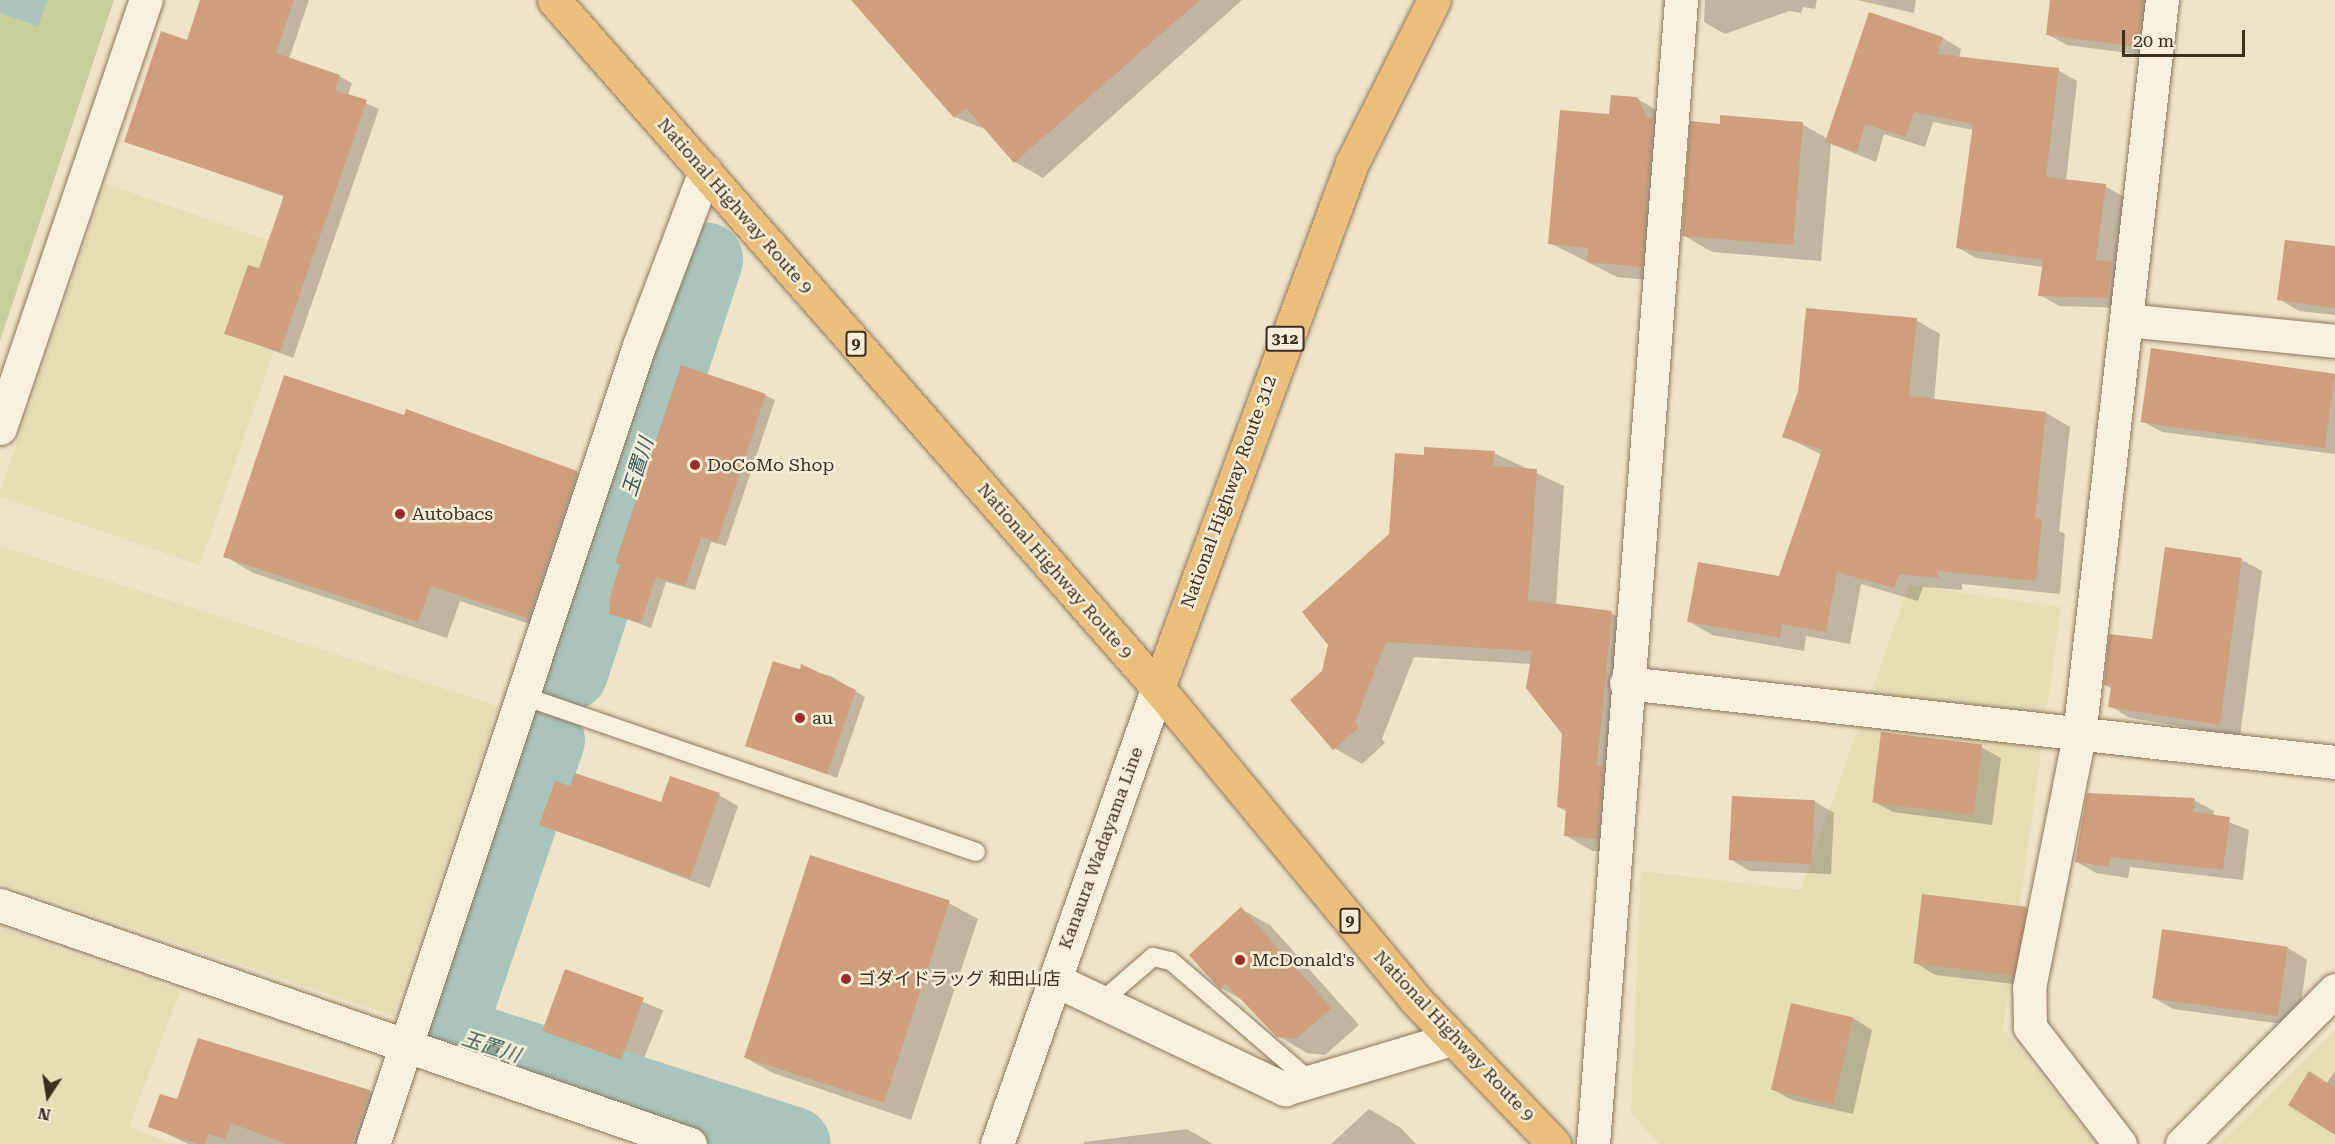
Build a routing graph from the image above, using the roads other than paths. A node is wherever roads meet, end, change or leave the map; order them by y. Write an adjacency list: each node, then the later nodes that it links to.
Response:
1 (146, 0): 9 (street)
2 (554, 0): 6 (highway, National Highway Route 9 / 9)
3 (1434, 0): 11 (highway, National Highway Route 312 / 312)
4 (1681, 0): 10 (street)
5 (2162, 0): 7 (street)
6 (705, 171): 11 (highway, National Highway Route 9 / 9); 12 (street)
7 (2126, 320): 8 (street); 13 (street)
8 (2335, 341)
9 (0, 428)
10 (1626, 683): 13 (street); 27 (street)
11 (1158, 688): 17 (street, Kanaura Wadayama Line); 20 (highway, National Highway Route 9 / 9)
12 (523, 696): 15 (lane); 21 (street)
13 (2079, 736): 14 (street); 28 (street)
14 (2335, 762)
15 (976, 852)
16 (0, 905): 21 (street)
17 (1055, 980): 19 (street); 25 (street, Kanaura Wadayama Line)
18 (2335, 990): 29 (street)
19 (1101, 1002): 22 (street); 22 (lane)
20 (1452, 1039): 22 (street); 26 (highway, National Highway Route 9 / 9)
21 (406, 1045): 23 (street); 24 (street)
22 (1310, 1081)
23 (373, 1144)
24 (690, 1144)
25 (997, 1144)
26 (1554, 1144)
27 (1593, 1144)
28 (2120, 1144)
29 (2182, 1144)

